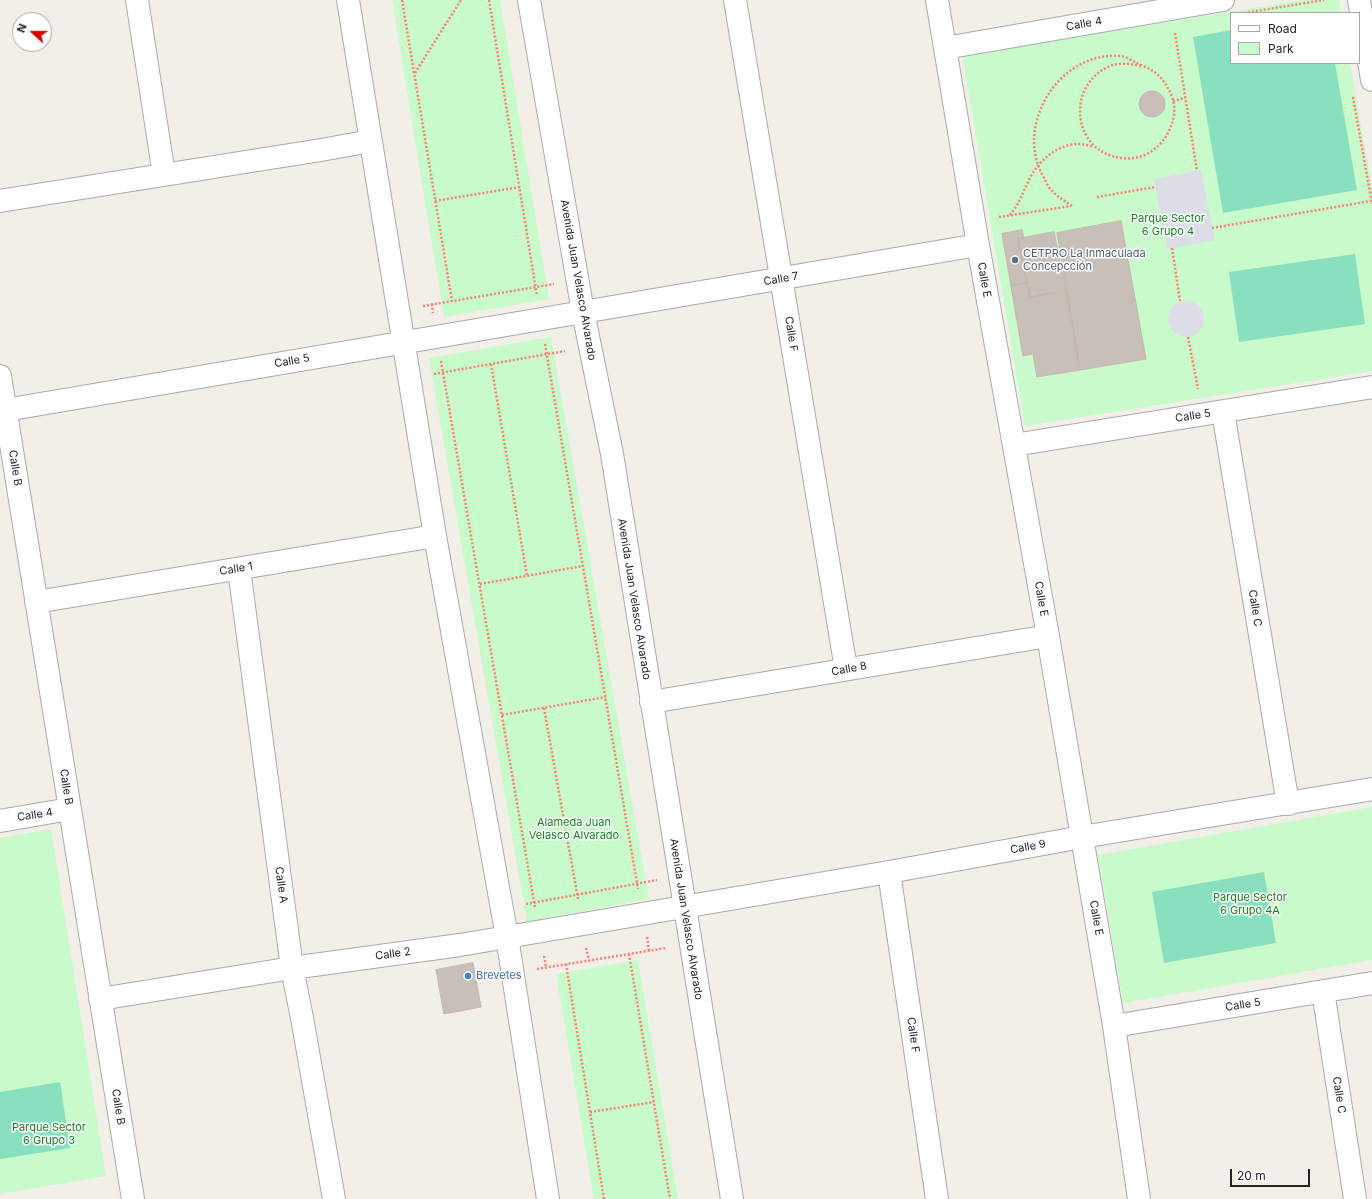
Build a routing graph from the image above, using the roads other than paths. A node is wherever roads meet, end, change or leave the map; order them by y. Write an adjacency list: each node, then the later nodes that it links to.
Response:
1 (137, 0): 12 (street)
2 (348, 0): 11 (street)
3 (529, 0): 16 (street, Avenida Juan Velasco Alvarado)
4 (735, 0): 15 (street, Calle F)
5 (937, 0): 9 (street, Calle E)
6 (1223, 0): 8 (street, Calle 4)
7 (1358, 0): 10 (street)
8 (1146, 7): 9 (street, Calle 4)
9 (945, 48): 14 (street, Calle E)
10 (1372, 80)
11 (371, 141): 12 (street); 17 (street)
12 (164, 175): 13 (street)
13 (0, 200)
14 (978, 245): 15 (street, Calle 7); 22 (street, Calle E)
15 (781, 279): 16 (street, Calle 7); 27 (street, Calle F)
16 (584, 312): 17 (street, Calle 5); 28 (street, Avenida Juan Velasco Alvarado)
17 (404, 342): 20 (street, Calle 5); 23 (street)
18 (0, 376): 20 (street, Calle B)
19 (1372, 387): 21 (street, Calle 5)
20 (3, 410): 25 (street, Calle B)
21 (1212, 413): 22 (street, Calle 5); 30 (street, Calle C)
22 (1014, 444): 26 (street, Calle E)
23 (435, 536): 24 (street, Calle 1); 36 (street)
24 (239, 569): 25 (street, Calle 1); 37 (street, Calle A)
25 (36, 602): 31 (street, Calle B)
26 (1048, 636): 27 (street, Calle 8); 33 (street, Calle E)
27 (846, 669): 28 (street, Calle 8)
28 (651, 702): 35 (street, Avenida Juan Velasco Alvarado)
29 (1372, 789): 30 (street, Calle 9)
30 (1288, 804): 33 (street, Calle 9)
31 (70, 809): 32 (street, Calle 4); 40 (street, Calle B)
32 (0, 821)
33 (1082, 837): 34 (street, Calle 9); 41 (street, Calle E)
34 (889, 872): 35 (street, Calle 9); 46 (street, Calle F)
35 (684, 907): 36 (street, Calle 2); 45 (street, Avenida Juan Velasco Alvarado)
36 (507, 937): 37 (street, Calle 2); 44 (street)
37 (292, 968): 40 (street, Calle 2); 43 (street, Calle A)
38 (1372, 983): 39 (street, Calle 5)
39 (1323, 991): 41 (street, Calle 5); 48 (street, Calle C)
40 (100, 999): 42 (street, Calle B)
41 (1114, 1026): 47 (street, Calle E)
42 (127, 1198)
43 (334, 1199)
44 (548, 1199)
45 (732, 1199)
46 (937, 1199)
47 (1139, 1199)
48 (1355, 1199)

